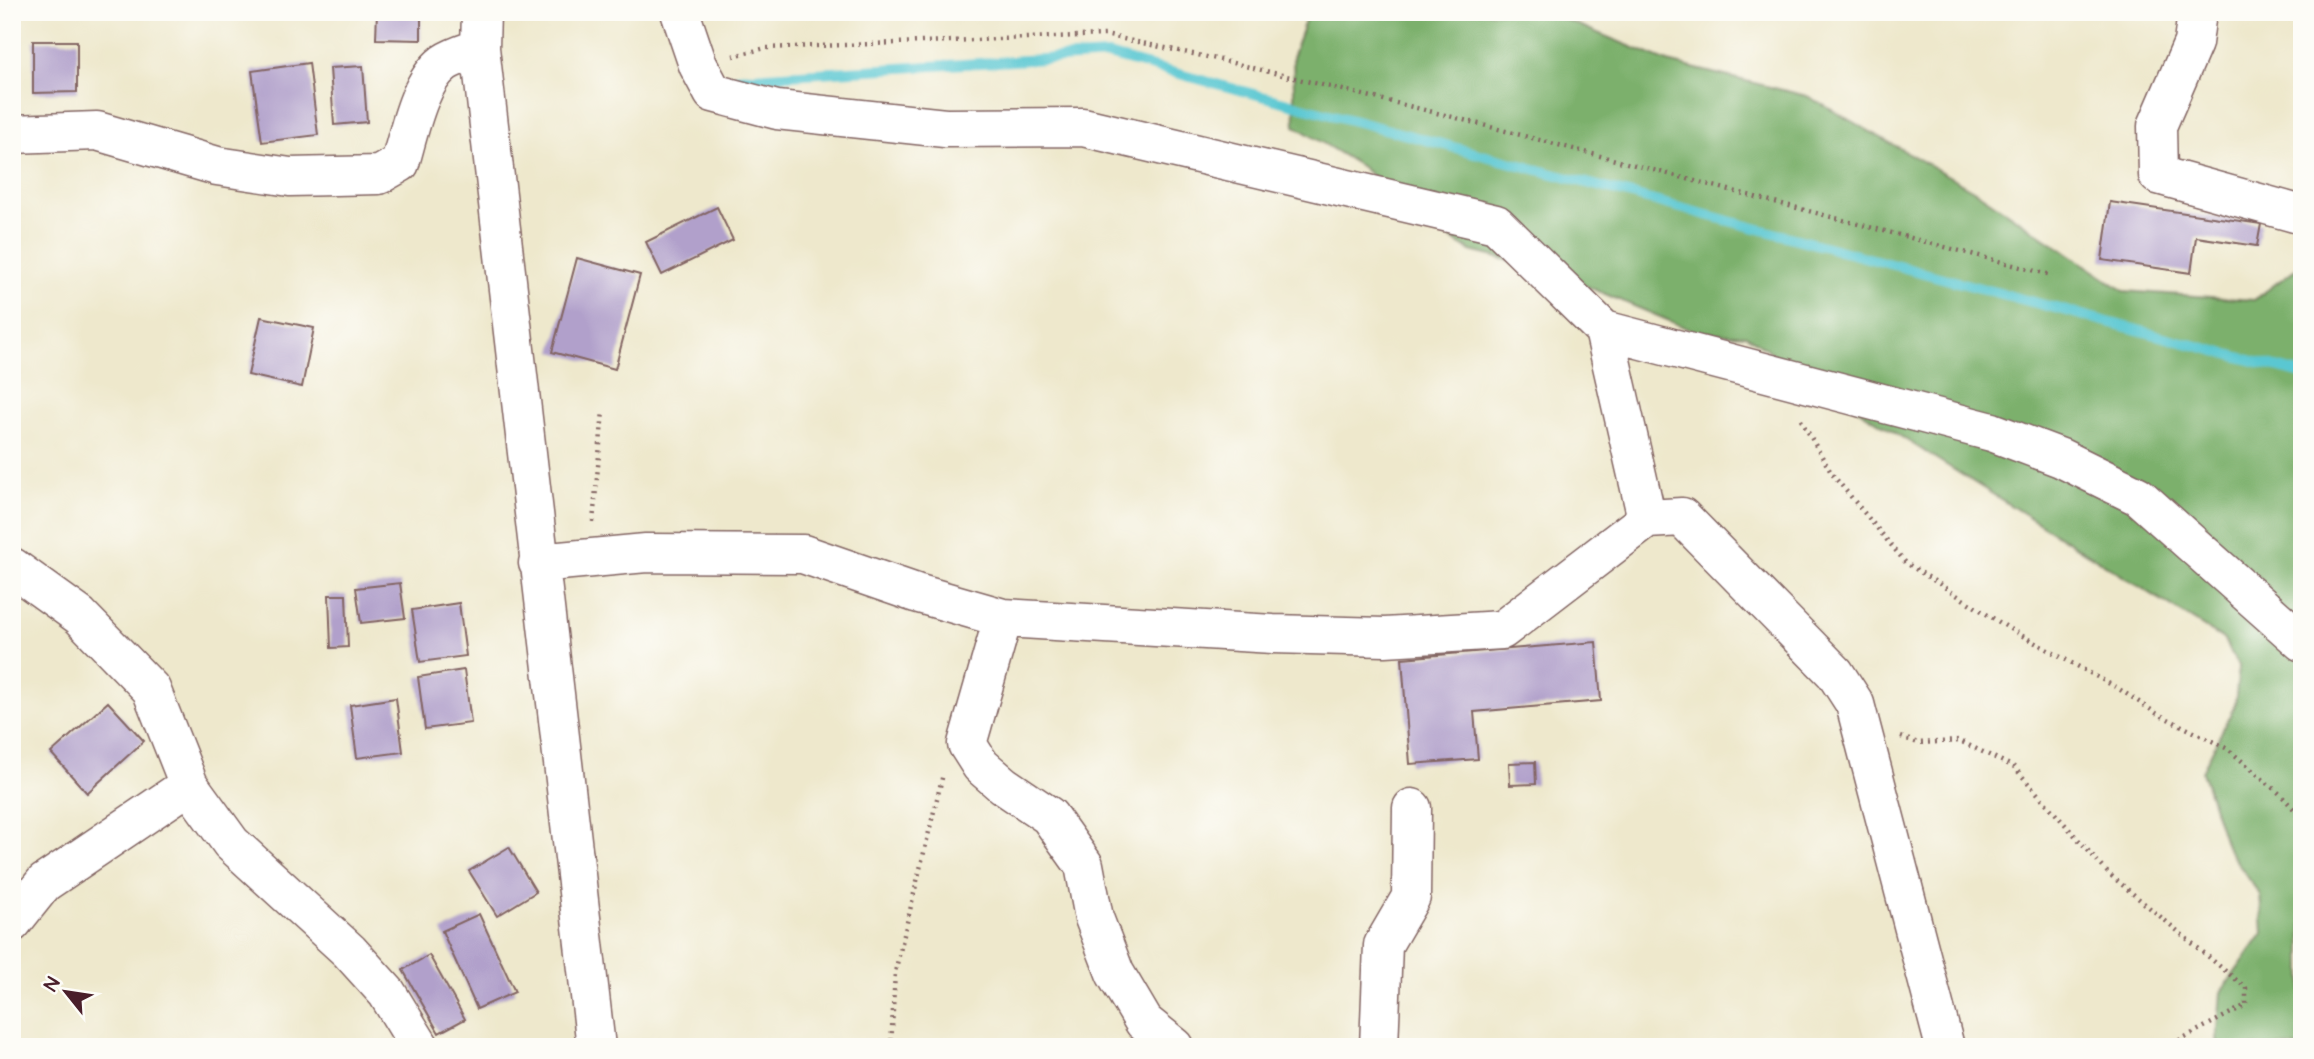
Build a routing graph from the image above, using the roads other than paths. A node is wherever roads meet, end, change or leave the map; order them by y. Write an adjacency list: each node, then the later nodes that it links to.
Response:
1 (680, 12): 6 (street)
2 (2197, 12): 5 (street)
3 (481, 30): 4 (street); 8 (street)
4 (12, 134)
5 (2302, 215)
6 (1604, 330): 7 (street); 11 (street)
7 (1647, 519): 10 (street); 19 (street)
8 (538, 563): 10 (street); 16 (street)
9 (12, 567): 12 (street)
10 (1003, 618): 17 (street)
11 (2302, 642)
12 (189, 785): 14 (street); 15 (street)
13 (1412, 808): 18 (street)
14 (12, 923)
15 (420, 1047)
16 (596, 1047)
17 (1175, 1047)
18 (1379, 1047)
19 (1945, 1047)

